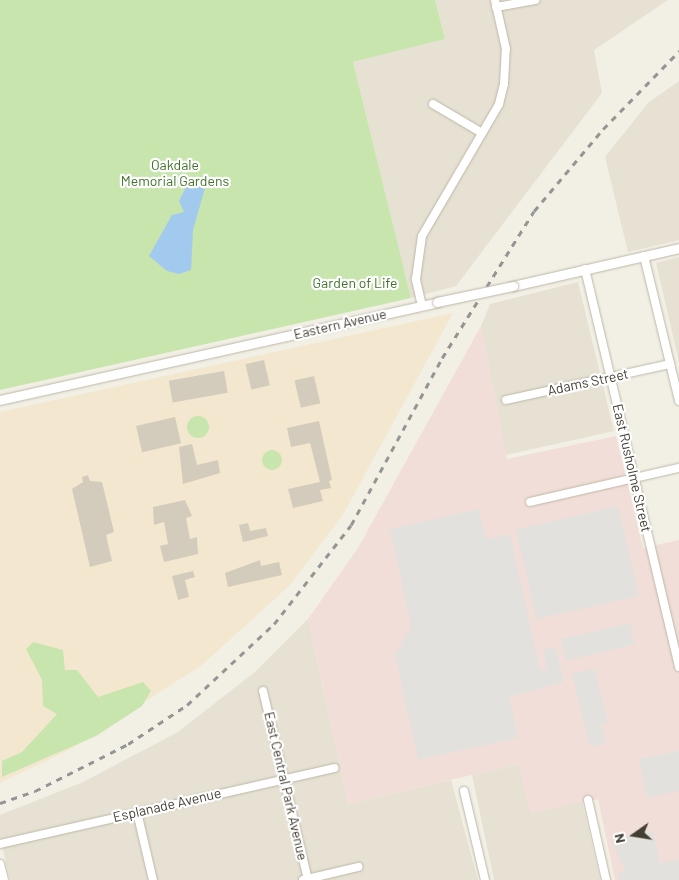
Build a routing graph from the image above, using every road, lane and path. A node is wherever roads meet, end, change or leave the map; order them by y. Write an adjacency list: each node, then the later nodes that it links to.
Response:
1 (535, 0): 2 (street)
2 (496, 4): 4 (street)
3 (433, 104): 4 (street)
4 (482, 132): 8 (street)
5 (679, 248): 6 (street, Eastern Avenue)
6 (644, 256): 7 (street, Eastern Avenue); 9 (street)
7 (584, 269): 8 (street, Eastern Avenue, bridge); 10 (street, East Rusholme Street)
8 (422, 306): 11 (street, Eastern Avenue)
9 (670, 364): 10 (street, Adams Street); 13 (street)
10 (610, 378): 12 (street, Adams Street); 15 (street, East Rusholme Street)
11 (0, 400)
12 (506, 400)
13 (679, 401)
14 (679, 468): 15 (street)
15 (634, 478): 16 (street); 17 (street, East Rusholme Street)
16 (530, 502)
17 (677, 646): 18 (street, East Rusholme Street)
18 (679, 667)
19 (263, 692): 21 (street, East Central Park Avenue)
20 (334, 768): 21 (street, Esplanade Avenue)
21 (284, 779): 24 (street, Esplanade Avenue); 30 (street, East Central Park Avenue)
22 (464, 791): 31 (street)
23 (588, 800): 32 (street)
24 (137, 812): 25 (street, Esplanade Avenue); 29 (street)
25 (0, 844)
26 (0, 864): 28 (street)
27 (358, 867): 30 (street)
28 (4, 880)
29 (153, 880)
30 (306, 880)
31 (484, 880)
32 (606, 880)

